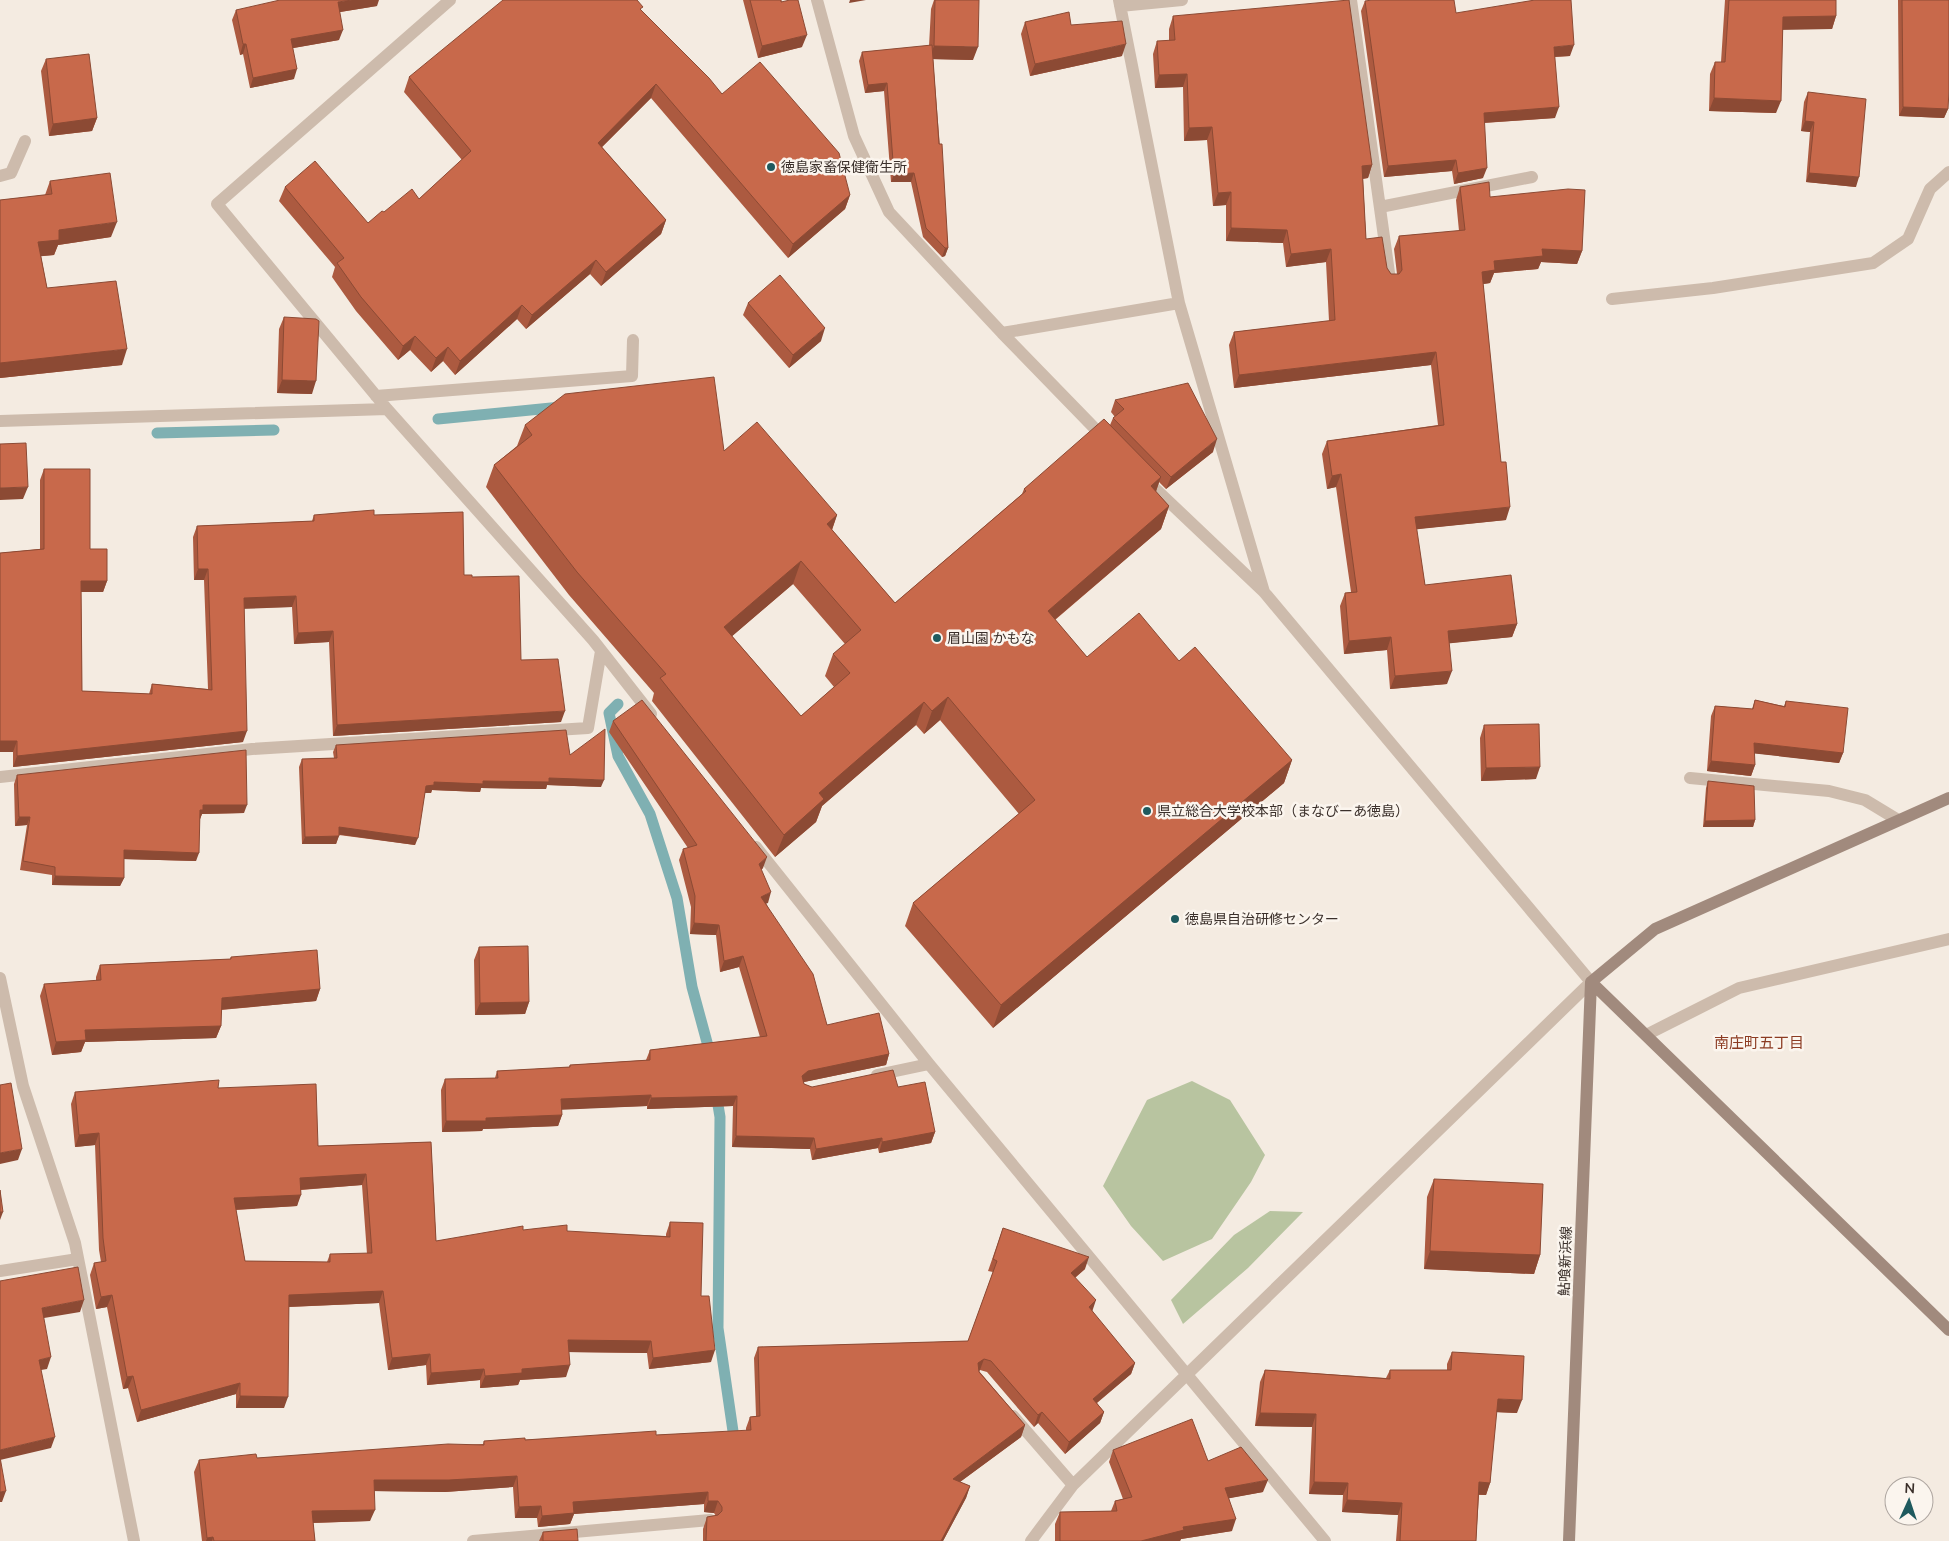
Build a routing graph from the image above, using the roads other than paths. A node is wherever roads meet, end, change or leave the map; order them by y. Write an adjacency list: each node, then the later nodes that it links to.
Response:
1 (450, 0): 16 (street)
2 (817, 0): 14 (street)
3 (1182, 0): 5 (street)
4 (1351, 0): 10 (street)
5 (1119, 3): 13 (street)
6 (25, 141): 8 (street)
7 (1949, 172): 12 (street)
8 (0, 176)
9 (1532, 177): 10 (street)
10 (1380, 207): 11 (street)
11 (1390, 280)
12 (1612, 299)
13 (1179, 303): 14 (street); 21 (street)
14 (1002, 333): 19 (street)
15 (633, 340): 16 (street)
16 (376, 396): 17 (street)
17 (387, 409): 18 (street); 22 (street)
18 (0, 421)
19 (1113, 446)
20 (1133, 468): 21 (street)
21 (1264, 592): 31 (street)
22 (600, 651): 23 (street); 24 (street)
23 (656, 721)
24 (0, 777)
25 (1690, 778): 27 (street)
26 (1949, 798): 27 (street)
27 (1898, 820): 31 (street)
28 (750, 838): 33 (street)
29 (1949, 939): 32 (street)
30 (0, 978): 35 (street)
31 (1591, 982): 32 (street); 38 (street); 46 (street, 鮎喰新浜線)
32 (1646, 1035): 37 (street)
33 (929, 1064): 34 (street); 38 (street)
34 (863, 1078)
35 (78, 1259): 36 (street); 42 (street)
36 (0, 1272)
37 (1949, 1330)
38 (1186, 1374): 40 (street); 45 (street)
39 (1005, 1406): 40 (street)
40 (1073, 1485): 44 (street)
41 (710, 1520): 43 (street)
42 (134, 1541)
43 (473, 1541)
44 (1031, 1541)
45 (1325, 1541)
46 (1569, 1541)

